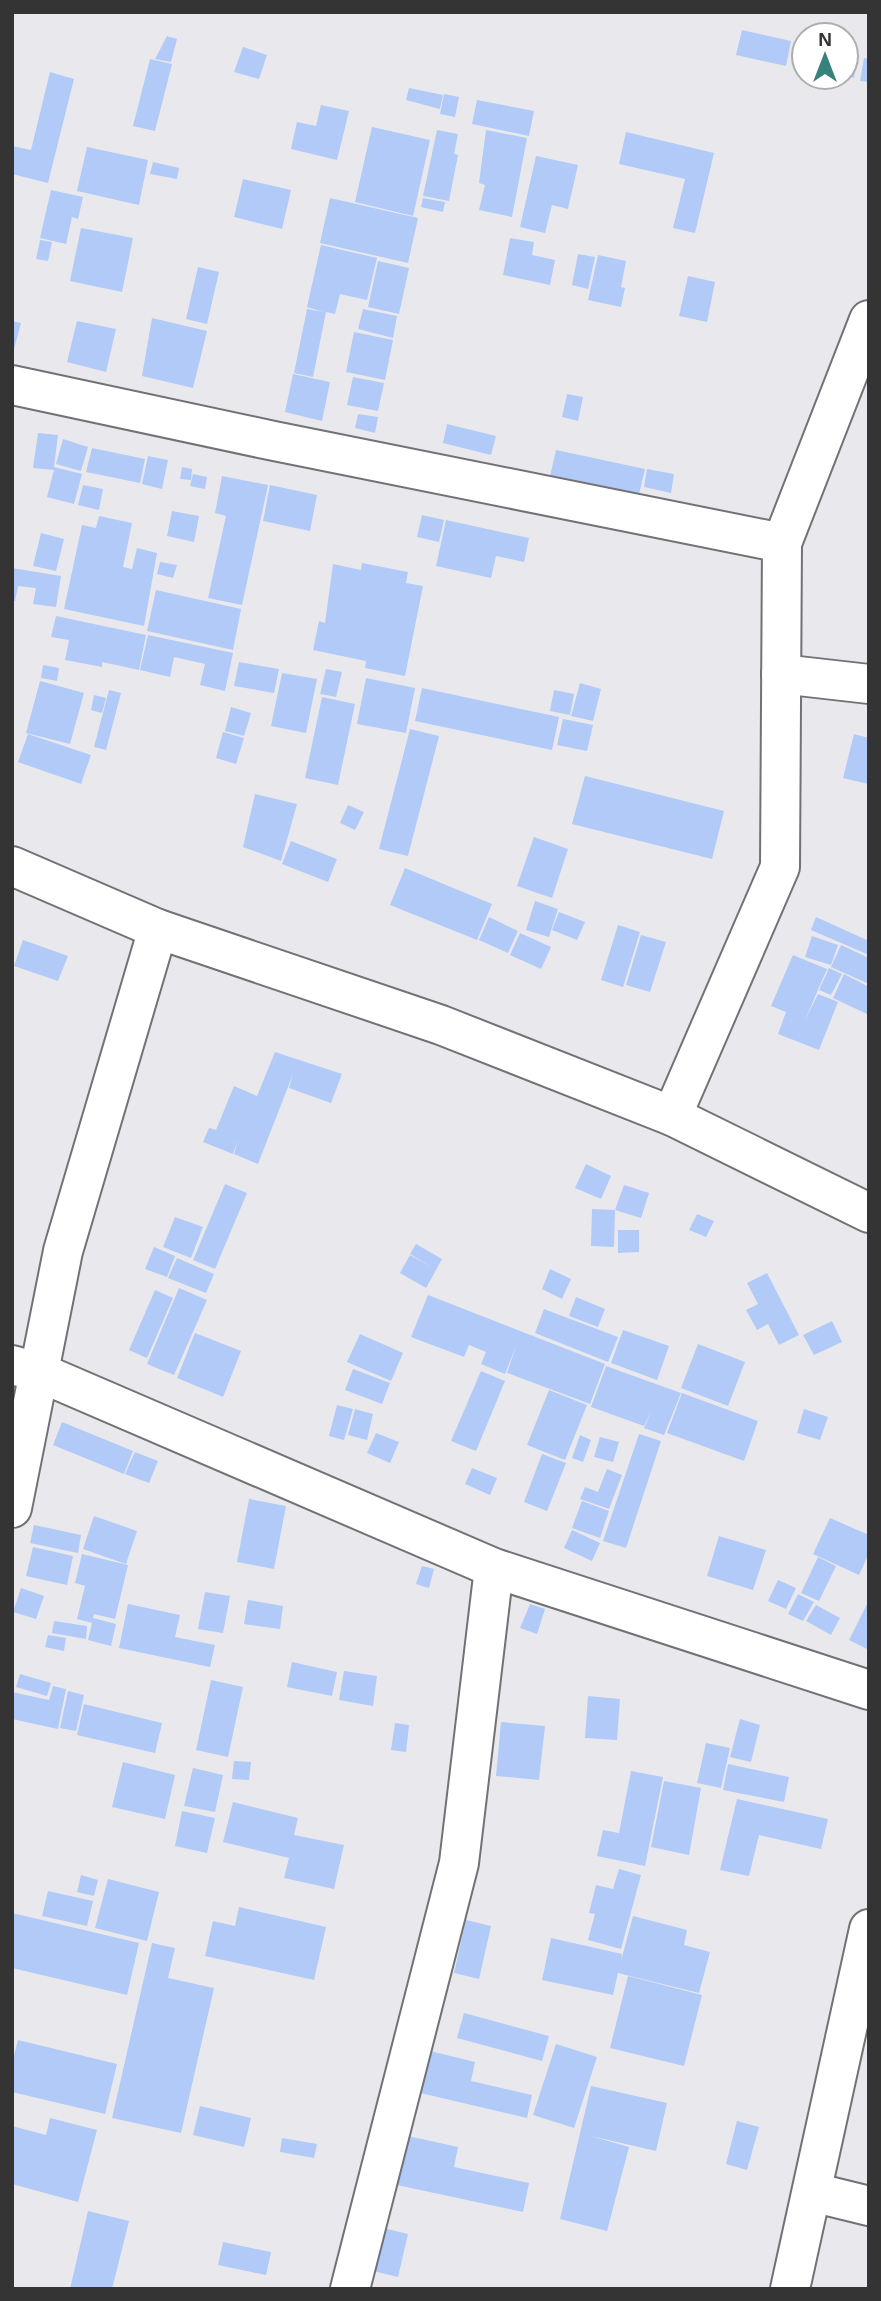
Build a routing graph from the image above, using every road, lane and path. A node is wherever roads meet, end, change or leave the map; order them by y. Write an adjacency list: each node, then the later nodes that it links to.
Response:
1 (869, 320): 3 (street)
2 (12, 385): 3 (street)
3 (782, 543): 4 (street)
4 (781, 674): 5 (street); 8 (street)
5 (869, 684)
6 (12, 866): 7 (street)
7 (159, 929): 8 (street); 10 (street)
8 (672, 1116): 9 (street)
9 (869, 1213)
10 (27, 1369): 11 (street); 12 (street)
11 (12, 1508)
12 (494, 1568): 13 (street); 17 (street)
13 (869, 1689)
14 (869, 1929): 15 (street)
15 (812, 2192): 16 (street); 18 (street)
16 (869, 2206)
17 (350, 2289)
18 (790, 2289)

